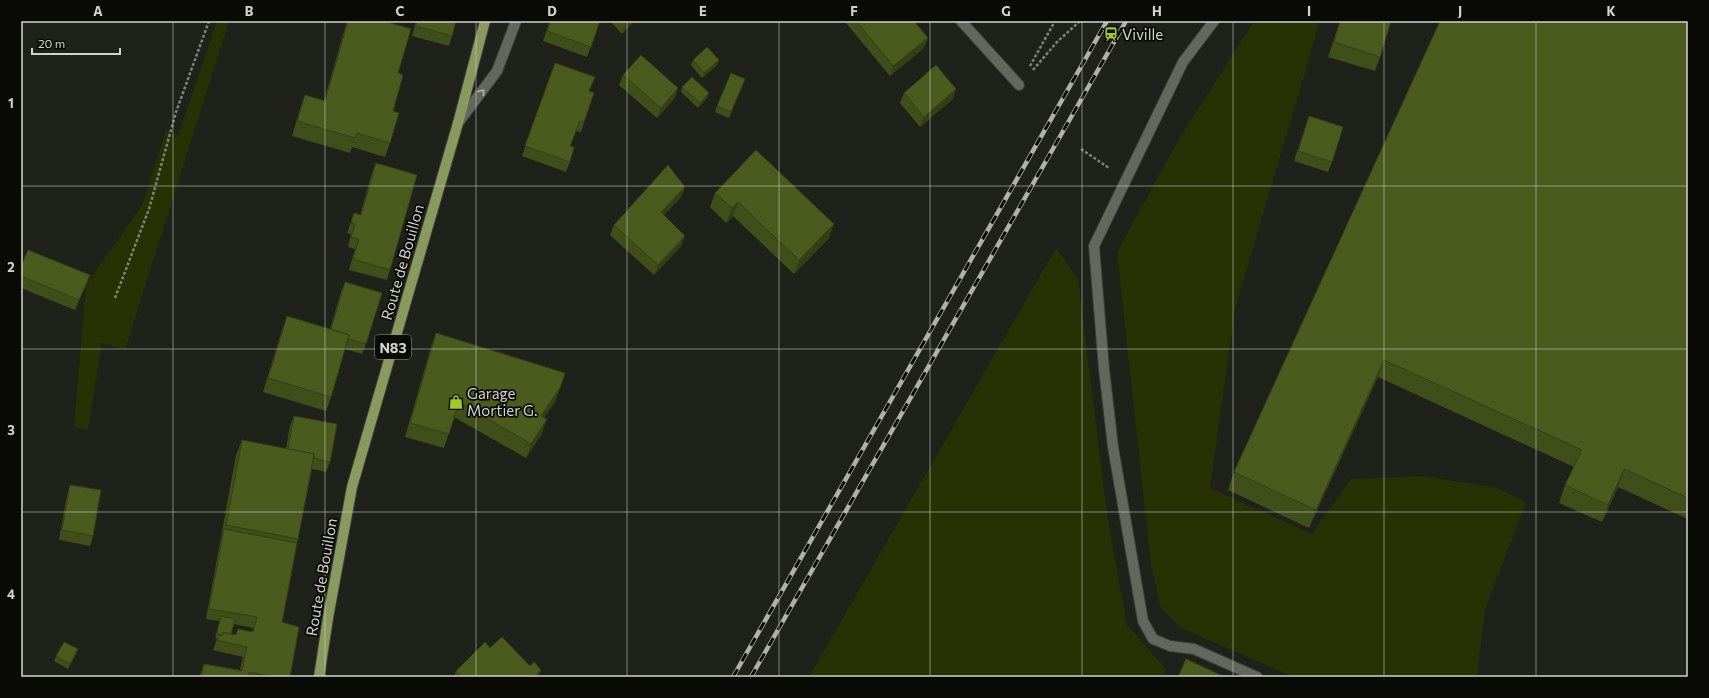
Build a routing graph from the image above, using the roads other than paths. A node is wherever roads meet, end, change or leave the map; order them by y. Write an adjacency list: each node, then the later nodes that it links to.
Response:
1 (485, 21): 6 (main road, Route de Bouillon / N83)
2 (516, 21): 6 (street, one-way to 2)
3 (961, 21): 5 (street)
4 (1214, 21): 8 (street)
5 (1019, 85)
6 (458, 122): 7 (main road, Route de Bouillon / N83)
7 (320, 677)
8 (1257, 677)

